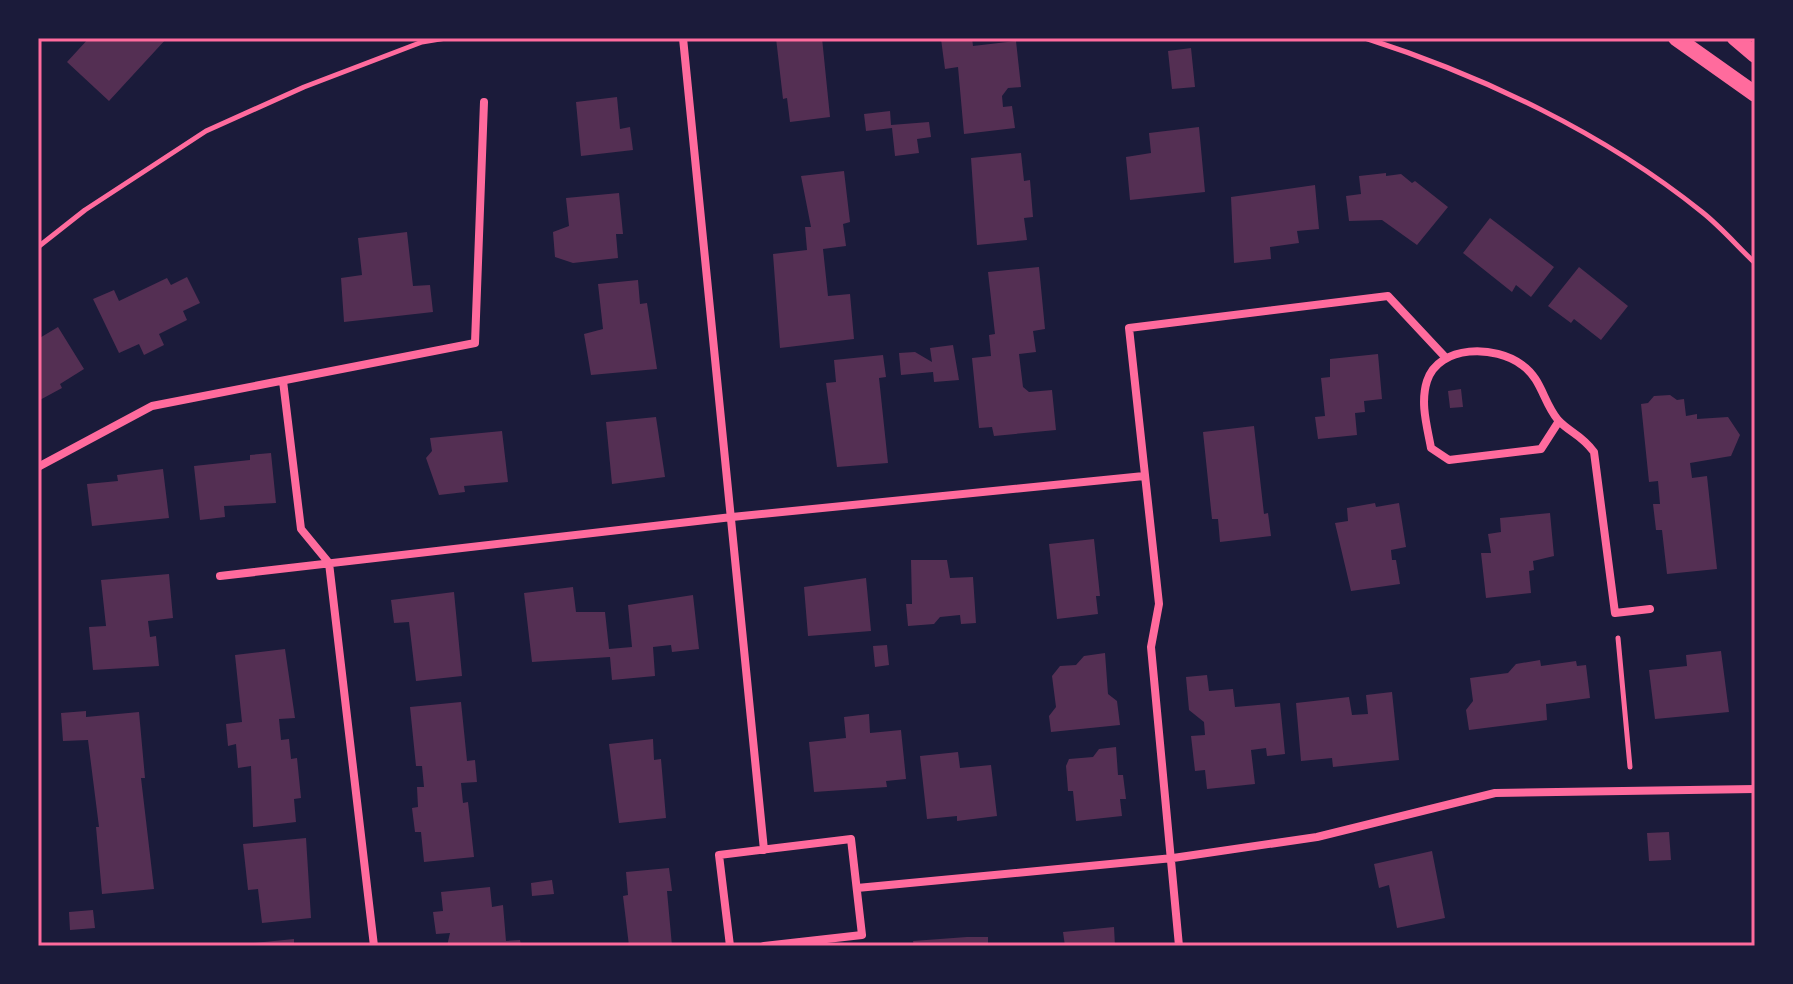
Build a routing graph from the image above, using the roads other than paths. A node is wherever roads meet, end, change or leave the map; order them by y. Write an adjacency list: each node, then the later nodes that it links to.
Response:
1 (683, 38): 12 (street)
2 (1676, 38): 5 (main road)
3 (1735, 38): 4 (main road)
4 (1755, 55)
5 (1755, 94)
6 (484, 102): 8 (street)
7 (1446, 358): 9 (street); 9 (street); 11 (street)
8 (283, 381): 10 (street); 13 (street)
9 (1559, 421): 15 (street)
10 (38, 467)
11 (1144, 476): 12 (street); 18 (street)
12 (732, 517): 13 (street); 17 (street)
13 (329, 563): 14 (street); 20 (street)
14 (220, 576)
15 (1650, 609)
16 (1755, 789): 18 (street)
17 (764, 850): 19 (street); 21 (street)
18 (1173, 858): 19 (street); 23 (street)
19 (857, 888): 22 (street)
20 (374, 946)
21 (730, 946)
22 (764, 946)
23 (1179, 946)

